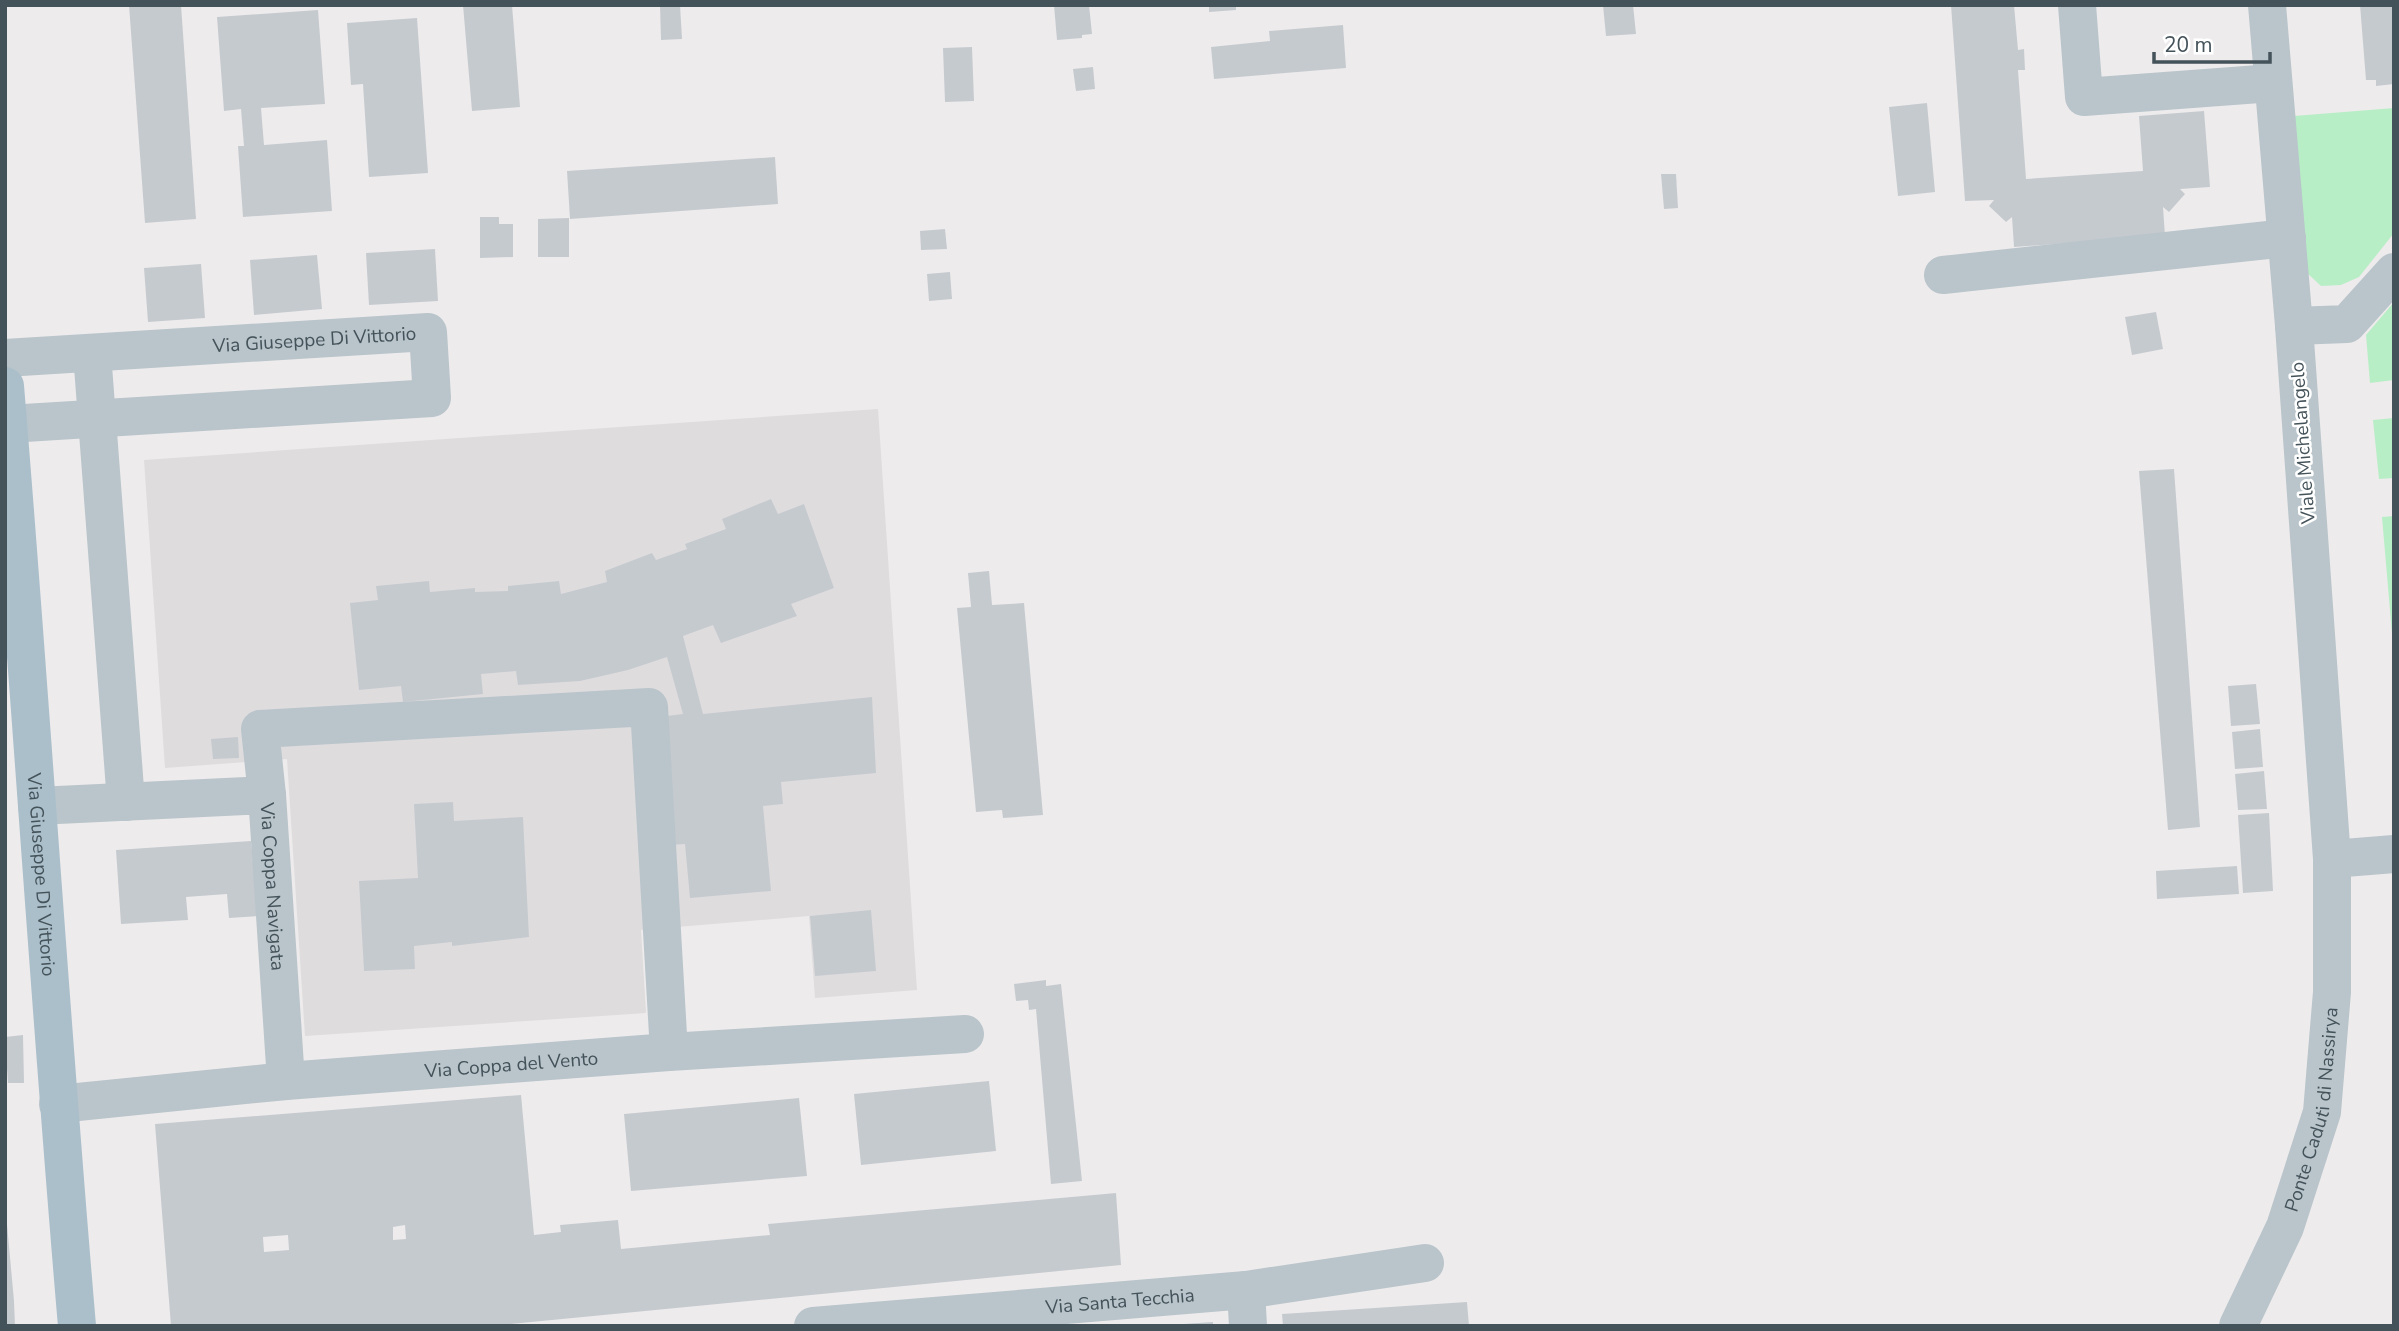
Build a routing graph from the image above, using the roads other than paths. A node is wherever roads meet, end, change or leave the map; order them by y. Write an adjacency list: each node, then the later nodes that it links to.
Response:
1 (2077, 5): 3 (street)
2 (2267, 5): 3 (street, Viale Michelangelo)
3 (2273, 83): 4 (street, Viale Michelangelo)
4 (2287, 238): 6 (street); 7 (street, Viale Michelangelo)
5 (2394, 272): 7 (street)
6 (1942, 275)
7 (2294, 326): 17 (street, Viale Michelangelo)
8 (92, 353): 9 (street, Via Giuseppe Di Vittorio); 11 (street); 11 (street, Via Giuseppe Di Vittorio)
9 (5, 358)
10 (5, 386): 12 (main road, Via Giuseppe Di Vittorio)
11 (97, 418): 12 (street, Via Giuseppe Di Vittorio); 14 (street)
12 (8, 424): 15 (main road, Via Giuseppe Di Vittorio)
13 (267, 795): 14 (street, Via Coppa Navigata); 19 (street); 20 (street, Via Coppa Navigata)
14 (125, 802): 15 (street, Via Coppa Navigata)
15 (37, 806): 21 (main road, Via Giuseppe Di Vittorio)
16 (2394, 855): 17 (street)
17 (2332, 869): 27 (street, Ponte Caduti di Nassirya)
18 (965, 1034): 19 (street, Via Coppa del Vento)
19 (669, 1052): 20 (street, Via Coppa del Vento)
20 (286, 1081): 21 (street, Via Coppa del Vento)
21 (58, 1104): 25 (main road, Via Giuseppe Di Vittorio)
22 (1425, 1263): 23 (street, Via Santa Tecchia)
23 (1247, 1308): 24 (street, Via Santa Tecchia)
24 (917, 1321): 26 (street, Via Santa Tecchia)
25 (77, 1326)
26 (813, 1326)
27 (2238, 1326)

